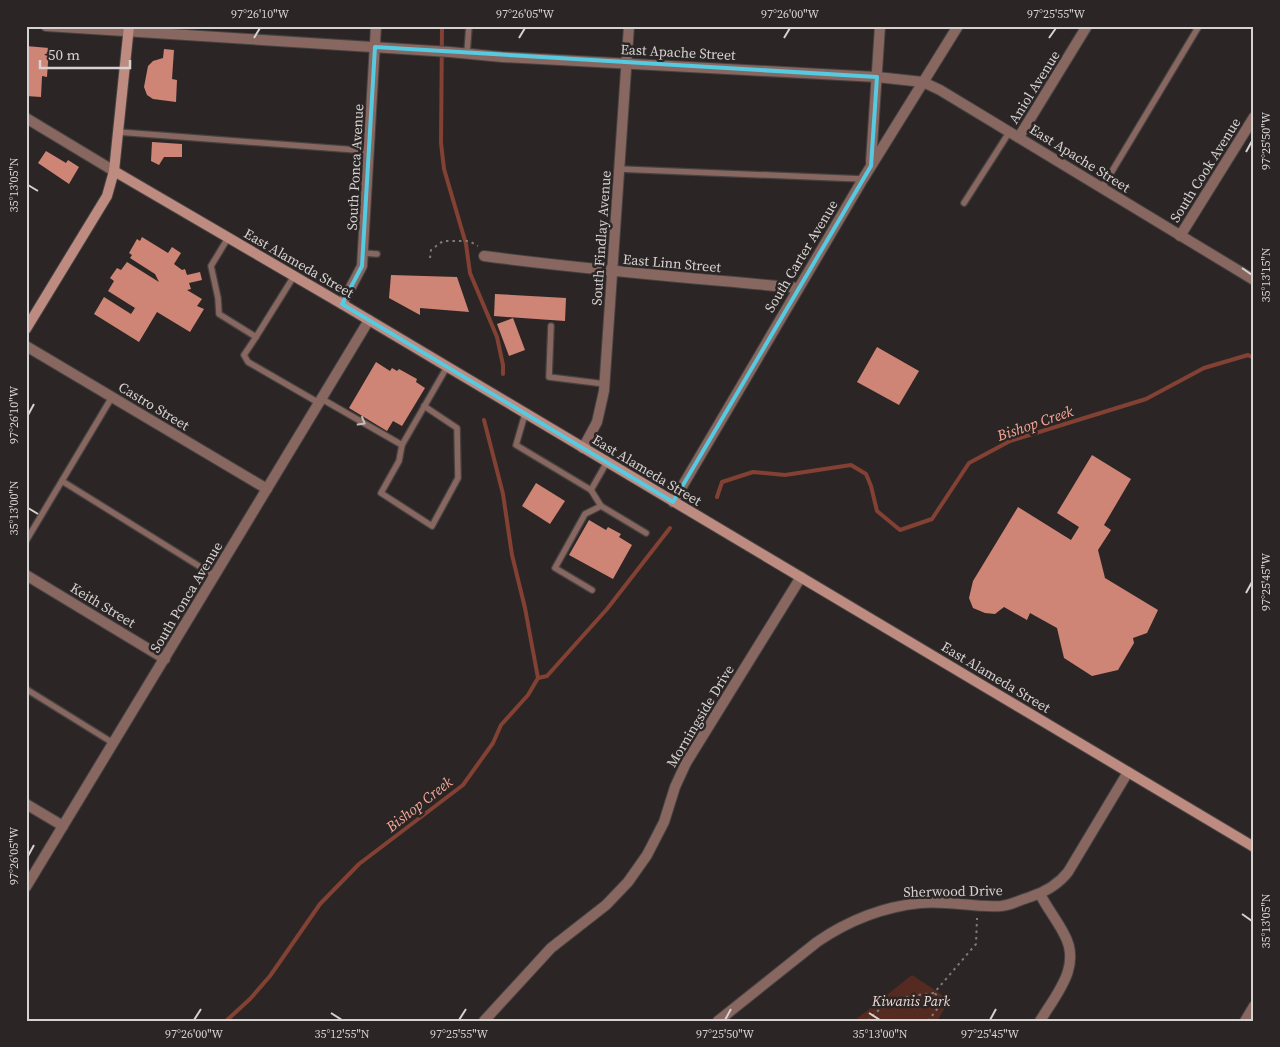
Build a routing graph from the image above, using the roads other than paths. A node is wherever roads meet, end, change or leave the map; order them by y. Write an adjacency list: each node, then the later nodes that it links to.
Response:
1 (46, 26): 9 (street, East Apache Street)
2 (376, 26): 10 (street, South Ponca Avenue)
3 (469, 26): 11 (lane)
4 (629, 26): 12 (street, South Findlay Avenue)
5 (880, 26): 13 (street)
6 (958, 26): 14 (street, South Carter Avenue)
7 (1087, 26): 18 (street, Aniol Avenue)
8 (1199, 26): 24 (lane)
9 (129, 29): 10 (street, East Apache Street); 17 (main road)
10 (375, 47): 11 (street, East Apache Street); 19 (street, South Ponca Avenue)
11 (467, 54): 12 (street, East Apache Street)
12 (627, 63): 13 (street, East Apache Street); 21 (street, South Findlay Avenue)
13 (877, 77): 14 (street, East Apache Street); 20 (street)
14 (923, 82): 18 (street, East Apache Street); 20 (street, South Carter Avenue)
15 (26, 118): 22 (street, East Alameda Street)
16 (1252, 124): 26 (street, South Cook Avenue)
17 (118, 132): 19 (lane); 22 (main road)
18 (1014, 134): 24 (street, East Apache Street); 25 (lane)
19 (370, 151): 28 (street, South Ponca Avenue)
20 (871, 166): 23 (street, South Carter Avenue)
21 (619, 169): 23 (lane); 31 (street, South Findlay Avenue)
22 (114, 171): 27 (main road, East Alameda Street); 38 (main road)
23 (863, 179): 34 (street, South Carter Avenue)
24 (1102, 188): 26 (street, East Apache Street)
25 (964, 203)
26 (1180, 236): 33 (street, East Apache Street)
27 (228, 238): 32 (main road, East Alameda Street); 39 (lane)
28 (364, 253): 29 (lane); 35 (street, South Ponca Avenue)
29 (377, 254)
30 (484, 256): 31 (street, East Linn Street)
31 (613, 271): 34 (street, East Linn Street); 42 (street, South Findlay Avenue)
32 (294, 276): 35 (main road, East Alameda Street); 39 (lane)
33 (1254, 280)
34 (798, 288): 53 (street, South Carter Avenue)
35 (342, 304): 36 (main road, East Alameda Street)
36 (369, 320): 41 (main road, East Alameda Street); 44 (street, South Ponca Avenue)
37 (550, 326): 42 (lane)
38 (26, 329)
39 (256, 337): 44 (lane)
40 (26, 346): 43 (street, Castro Street)
41 (447, 367): 45 (lane); 46 (main road, East Alameda Street)
42 (605, 384): 48 (street, South Findlay Avenue)
43 (112, 397): 50 (lane); 51 (street, Castro Street)
44 (321, 401): 47 (lane, one-way to 47); 51 (street, South Ponca Avenue)
45 (424, 406): 47 (lane); 47 (lane)
46 (525, 414): 48 (main road, East Alameda Street); 52 (lane)
47 (402, 445)
48 (583, 448): 49 (main road, East Alameda Street)
49 (607, 462): 52 (lane); 53 (main road, East Alameda Street)
50 (62, 481): 56 (lane); 58 (lane)
51 (267, 489): 58 (street, South Ponca Avenue)
52 (591, 490): 54 (lane)
53 (673, 502): 59 (main road, East Alameda Street)
54 (602, 506): 55 (lane); 60 (lane)
55 (646, 533)
56 (26, 541)
57 (26, 575): 61 (street, Keith Street)
58 (215, 576): 61 (street, South Ponca Avenue)
59 (800, 577): 64 (main road, East Alameda Street); 71 (street, Morningside Drive)
60 (592, 590)
61 (165, 659): 63 (street, South Ponca Avenue)
62 (26, 689): 63 (lane)
63 (113, 743): 66 (street, South Ponca Avenue)
64 (1128, 772): 67 (main road, East Alameda Street); 69 (street, Sherwood Drive)
65 (26, 804): 66 (street)
66 (63, 826): 68 (street, South Ponca Avenue)
67 (1254, 847)
68 (26, 887)
69 (1040, 894): 72 (street, Sherwood Drive); 73 (street)
70 (1254, 1006): 74 (street)
71 (484, 1021)
72 (718, 1021)
73 (1040, 1021)
74 (1245, 1021)

